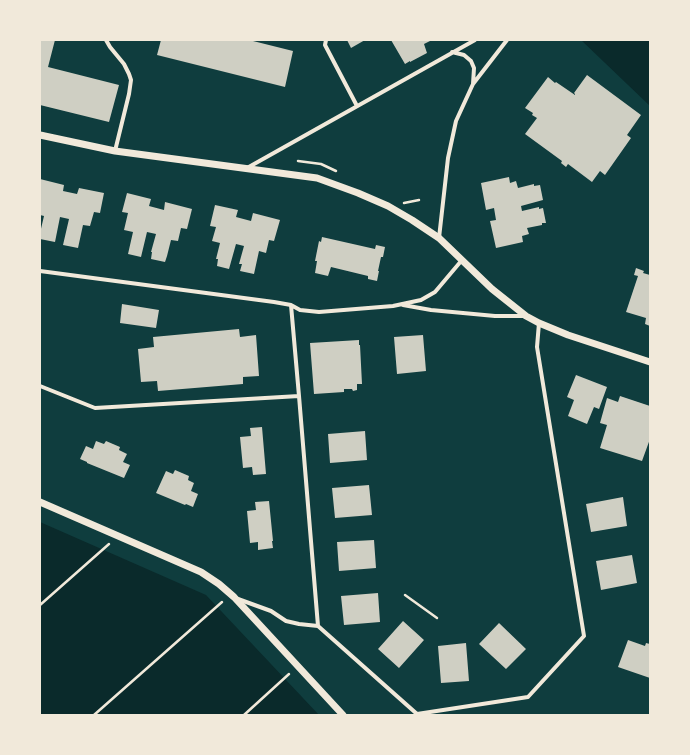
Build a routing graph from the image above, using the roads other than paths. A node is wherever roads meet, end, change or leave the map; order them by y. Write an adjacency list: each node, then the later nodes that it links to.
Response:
1 (106, 40): 9 (street)
2 (326, 40): 7 (street)
3 (475, 40): 5 (street)
4 (507, 40): 6 (street)
5 (452, 52): 6 (street); 7 (street)
6 (473, 84): 11 (street)
7 (357, 106): 10 (street)
8 (40, 135): 9 (street)
9 (115, 151): 10 (street)
10 (247, 168): 11 (street)
11 (439, 238): 12 (street)
12 (462, 260): 14 (street); 16 (street)
13 (40, 271): 15 (street)
14 (401, 305): 15 (street); 16 (street)
15 (291, 306): 20 (street)
16 (526, 316): 17 (street)
17 (539, 323): 18 (street); 23 (street)
18 (650, 362)
19 (40, 386): 20 (street)
20 (299, 396): 23 (street)
21 (40, 502): 22 (street)
22 (234, 597): 23 (street); 24 (street)
23 (318, 626)
24 (343, 715)

